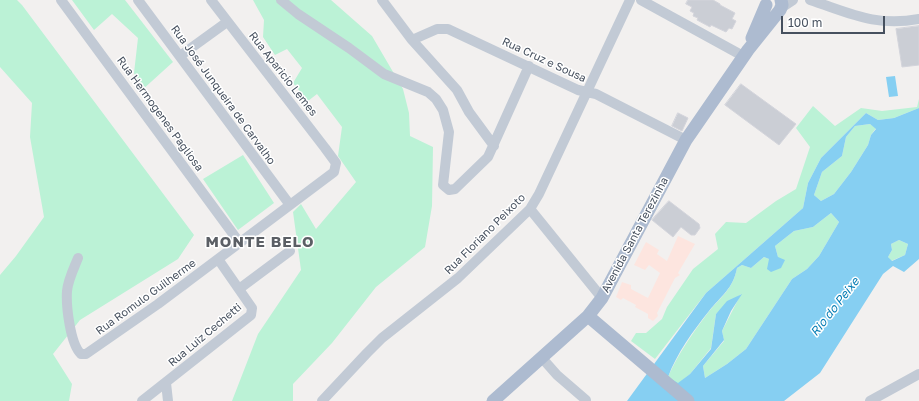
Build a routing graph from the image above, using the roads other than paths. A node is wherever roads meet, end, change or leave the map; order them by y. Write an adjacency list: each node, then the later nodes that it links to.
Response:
1 (61, 0): 24 (street, Rua Hermogenes Pagliosa)
2 (138, 0): 16 (street, Rua José Junqueira de Carvalho)
3 (211, 0): 13 (street, Rua Aparicio Lemes)
4 (280, 0): 20 (street)
5 (382, 0): 14 (street)
6 (630, 0): 18 (street, Rua Floriano Peixoto)
7 (641, 0): 15 (street)
8 (793, 0): 11 (street)
9 (810, 0): 12 (street)
10 (766, 2): 11 (main road); 15 (main road, Avenida Santa Terezinha)
11 (780, 6): 15 (main road, Avenida Santa Terezinha)
12 (919, 18)
13 (227, 22): 16 (street); 21 (street, Rua Aparicio Lemes)
14 (412, 40): 17 (street, Rua Cruz e Sousa); 20 (street)
15 (747, 51): 19 (main road, Avenida Santa Terezinha)
16 (180, 56): 22 (street, Rua José Junqueira de Carvalho)
17 (529, 66): 18 (street, Rua Cruz e Sousa); 20 (street)
18 (587, 93): 19 (street, Rua Cruz e Sousa); 23 (street, Rua Floriano Peixoto)
19 (686, 140): 29 (main road, Avenida Santa Terezinha)
20 (494, 146)
21 (336, 163): 22 (street, Rua Romulo Guilherme)
22 (290, 204): 24 (street, Rua Romulo Guilherme)
23 (530, 209): 29 (street); 37 (street, Rua Floriano Peixoto)
24 (239, 242): 27 (street, Rua Romulo Guilherme)
25 (290, 251): 28 (street)
26 (78, 258): 27 (street, Rua Romulo Guilherme)
27 (218, 259): 28 (street, Rua Luiz Cechetti)
28 (238, 289): 33 (street, Rua Luiz Cechetti)
29 (602, 298): 30 (main road, Avenida Santa Terezinha)
30 (588, 316): 31 (main road, Avenida Santa Terezinha); 39 (main road)
31 (542, 358): 34 (street); 38 (main road, Avenida Santa Terezinha)
32 (919, 374): 40 (street)
33 (166, 384): 35 (street, Rua Luiz Cechetti); 36 (street)
34 (586, 400)
35 (142, 401)
36 (168, 401)
37 (322, 401)
38 (493, 401)
39 (688, 401)
40 (870, 401)

